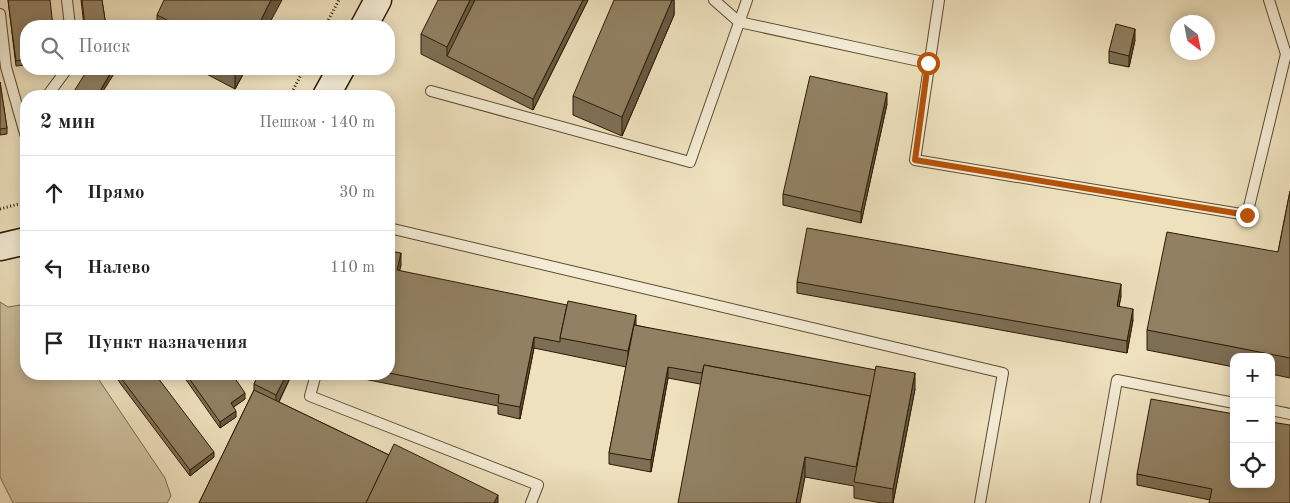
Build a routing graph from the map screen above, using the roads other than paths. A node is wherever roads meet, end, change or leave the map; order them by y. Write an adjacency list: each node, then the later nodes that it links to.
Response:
1 (67, 0): 8 (lane)
2 (378, 0): 9 (main road)
3 (714, 0): 10 (lane)
4 (747, 0): 10 (lane)
5 (939, 0): 11 (lane)
6 (1269, 0): 11 (lane)
7 (0, 14): 17 (lane)
8 (69, 20)
9 (367, 20)
10 (739, 22): 11 (lane); 16 (lane)
11 (928, 63)
12 (63, 75): 14 (lane)
13 (338, 75): 15 (main road)
14 (51, 90)
15 (329, 90)
16 (431, 91)
17 (20, 113)
18 (395, 229): 26 (lane)
19 (20, 242): 20 (main road)
20 (0, 247)
21 (314, 380): 25 (lane)
22 (1230, 402): 27 (lane)
23 (1275, 411): 24 (lane)
24 (1290, 414)
25 (531, 503)
26 (980, 503)
27 (1095, 503)

